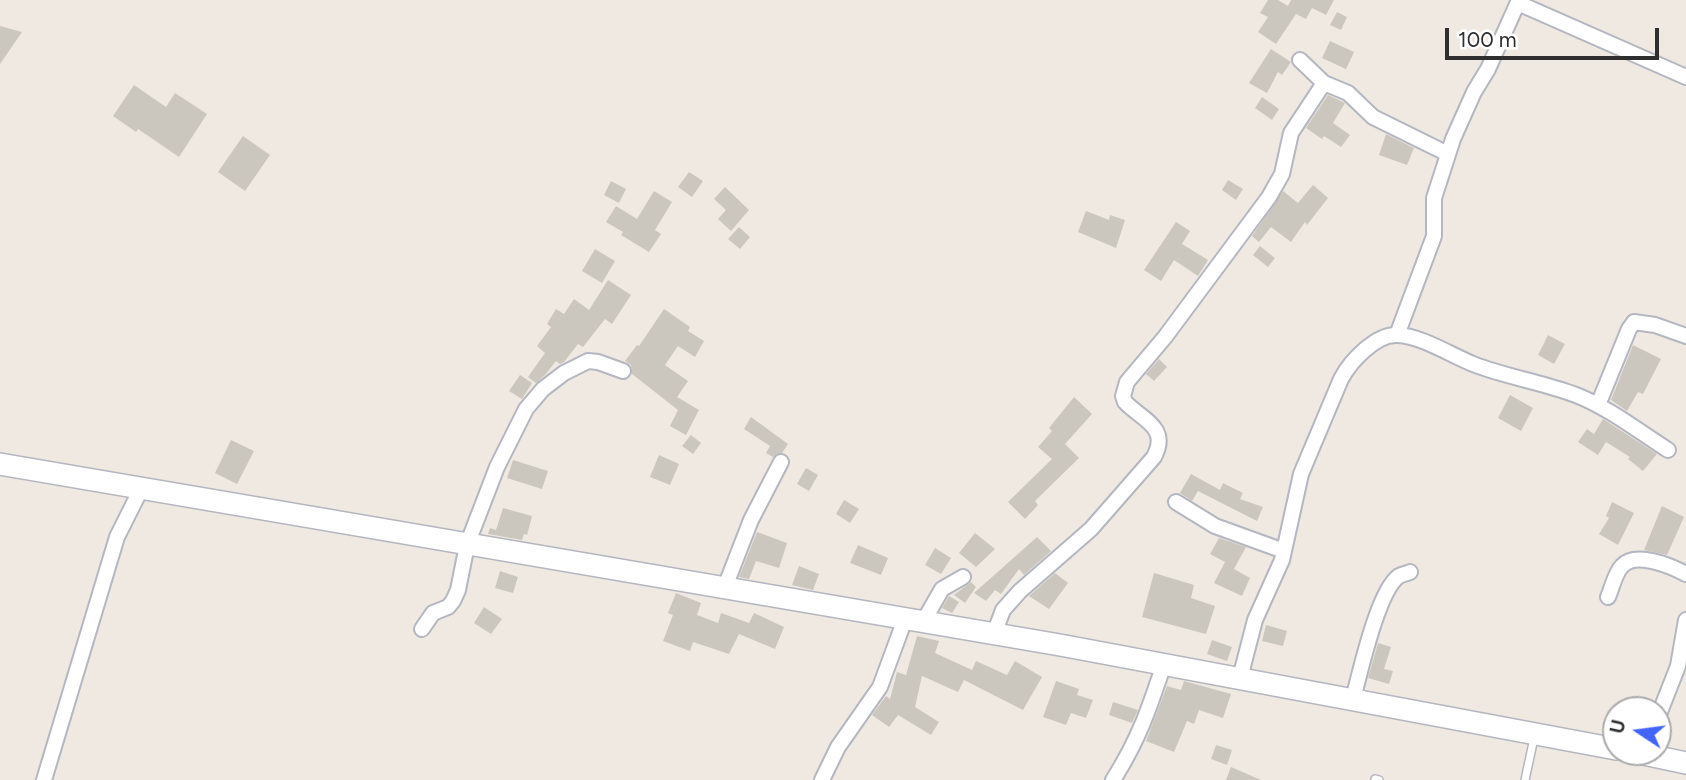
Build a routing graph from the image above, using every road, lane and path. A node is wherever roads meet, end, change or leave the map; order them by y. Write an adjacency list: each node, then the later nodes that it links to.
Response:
1 (1518, 1): 3 (street); 5 (street)
2 (1300, 60): 4 (street)
3 (1686, 77)
4 (1324, 83): 5 (street); 25 (street)
5 (1448, 153): 6 (street)
6 (1397, 335): 9 (street); 16 (street)
7 (1686, 336): 9 (street)
8 (623, 370): 15 (street)
9 (1598, 405): 10 (street)
10 (1668, 450)
11 (781, 462): 20 (street)
12 (0, 464): 13 (main road)
13 (142, 487): 15 (main road); 32 (street)
14 (1176, 502): 16 (street)
15 (467, 545): 20 (main road); 24 (street)
16 (1284, 551): 27 (street)
17 (1410, 572): 29 (street)
18 (1686, 574): 21 (street)
19 (963, 577): 22 (street)
20 (725, 587): 22 (main road)
21 (1608, 597)
22 (914, 620): 25 (main road); 33 (street)
23 (1686, 620): 28 (street)
24 (422, 629)
25 (994, 634): 26 (main road)
26 (1164, 664): 27 (main road); 34 (street)
27 (1240, 678): 29 (main road)
28 (1666, 696)
29 (1353, 699): 30 (main road)
30 (1535, 734): 31 (main road); 35 (lane)
31 (1602, 746)
32 (44, 780)
33 (822, 780)
34 (1113, 780)
35 (1525, 780)

